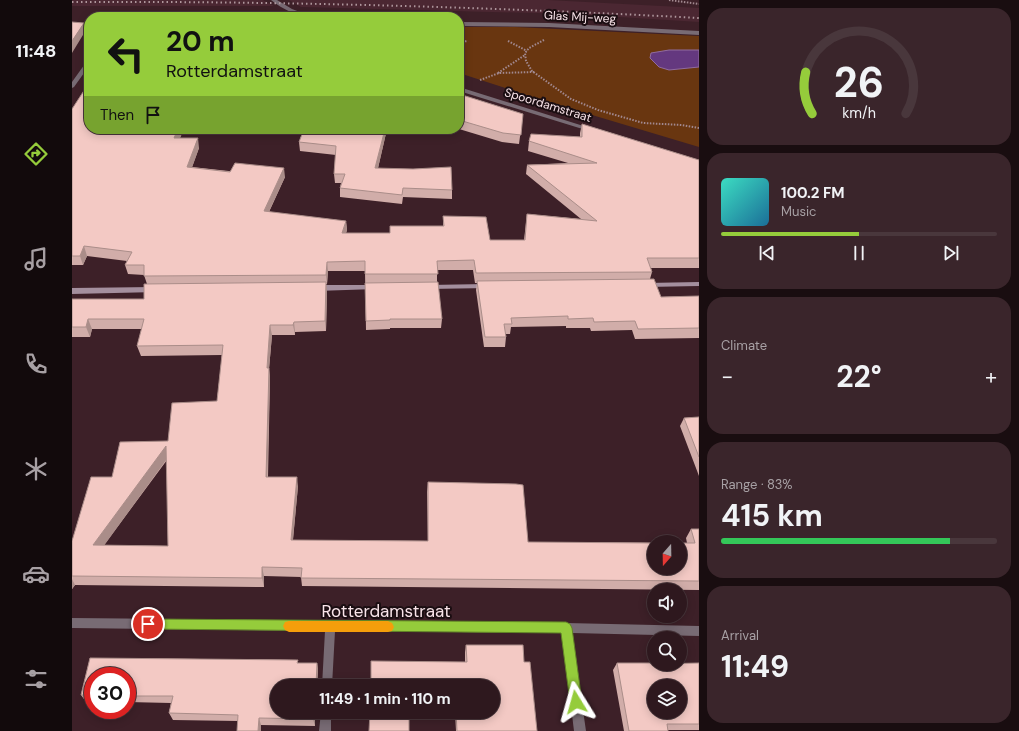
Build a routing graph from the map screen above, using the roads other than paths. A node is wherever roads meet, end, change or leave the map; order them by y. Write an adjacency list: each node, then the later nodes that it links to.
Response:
1 (273, 0): 4 (street)
2 (129, 12): 3 (street)
3 (172, 12)
4 (296, 12)
5 (464, 24): 6 (street, Glas Mij-weg)
6 (699, 34)
7 (84, 69): 8 (street)
8 (72, 86)
9 (464, 91): 10 (street, Spoordamstraat)
10 (600, 132)
11 (699, 284): 12 (street)
12 (636, 285)
13 (493, 286): 15 (street)
14 (382, 287): 16 (street)
15 (421, 287)
16 (310, 288)
17 (159, 290): 18 (street)
18 (72, 291)
19 (72, 623): 20 (street, Rotterdamstraat)
20 (330, 627): 21 (street, Rotterdamstraat); 23 (street)
21 (566, 628): 22 (street, Rotterdamstraat); 26 (street)
22 (699, 631)
23 (327, 679)
24 (326, 719): 25 (street)
25 (325, 731)
26 (580, 731)

